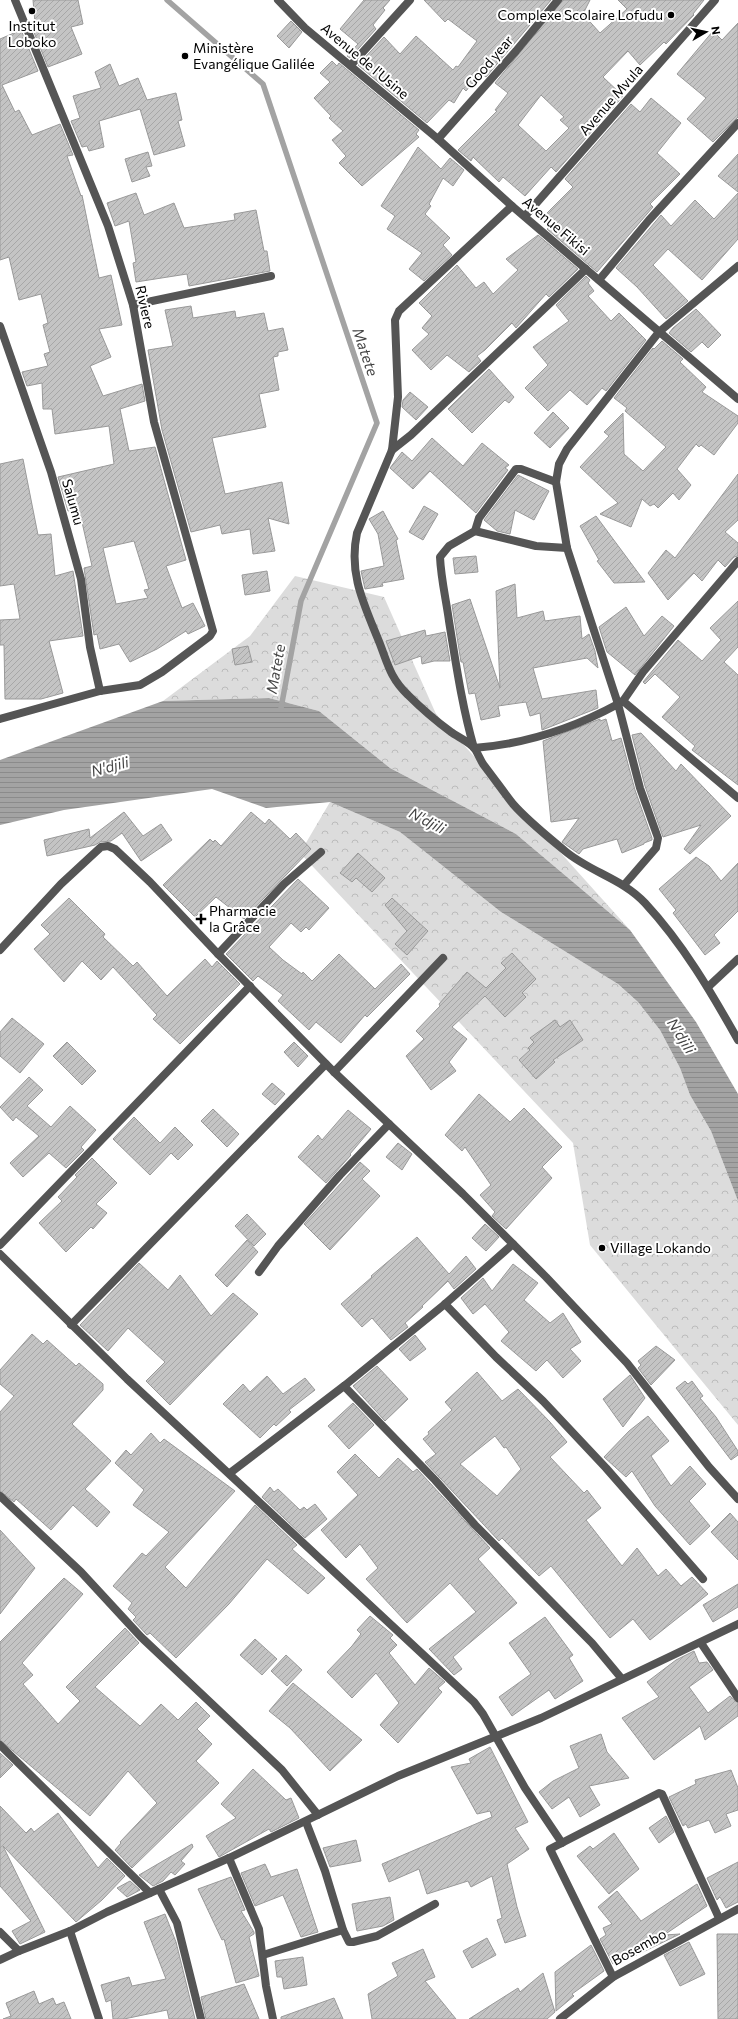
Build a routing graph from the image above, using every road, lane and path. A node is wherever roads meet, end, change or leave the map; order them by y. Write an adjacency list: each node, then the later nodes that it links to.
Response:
1 (15, 0): 15 (street, Riviere)
2 (278, 0): 6 (street, Avenue de l'Usine)
3 (410, 0): 6 (street)
4 (558, 0): 8 (street, Good year)
5 (715, 0): 10 (street, Avenue Mvula)
6 (351, 65): 8 (street, Avenue de l'Usine)
7 (738, 123): 14 (street)
8 (438, 139): 9 (street, Avenue Fikisi)
9 (512, 206): 10 (street, Avenue Fikisi); 19 (street)
10 (525, 216): 12 (street, Avenue Fikisi)
11 (738, 266): 17 (street)
12 (586, 269): 14 (street, Avenue Fikisi); 19 (street)
13 (271, 276): 15 (street)
14 (599, 280): 17 (street, Avenue Fikisi)
15 (133, 305): 24 (street, Riviere)
16 (0, 326): 24 (street, Salumu)
17 (659, 332): 18 (street, Avenue Fikisi); 20 (street)
18 (738, 399)
19 (392, 450): 27 (street)
20 (556, 482): 21 (street); 22 (street)
21 (475, 531): 22 (street); 27 (street)
22 (567, 548): 25 (street)
23 (738, 561): 25 (street)
24 (100, 691): 26 (street)
25 (621, 703): 27 (street); 28 (street); 30 (street)
26 (0, 719)
27 (474, 748): 30 (street)
28 (738, 798)
29 (321, 852): 32 (street)
30 (624, 885): 36 (street)
31 (0, 950): 32 (street)
32 (218, 954): 35 (street)
33 (442, 958): 39 (street)
34 (738, 959): 36 (street)
35 (250, 986): 38 (street); 42 (street)
36 (708, 986): 37 (street)
37 (738, 1040)
38 (326, 1064): 39 (street); 46 (street)
39 (334, 1072): 40 (street)
40 (389, 1124): 41 (street); 44 (street)
41 (513, 1244): 45 (street); 50 (street)
42 (0, 1245)
43 (0, 1254): 46 (street)
44 (259, 1272)
45 (445, 1304): 47 (street); 51 (street)
46 (71, 1325): 48 (street)
47 (344, 1386): 48 (street); 54 (street)
48 (230, 1473): 56 (street)
49 (0, 1496): 58 (street)
50 (738, 1499)
51 (703, 1579)
52 (738, 1624): 53 (street)
53 (701, 1643): 54 (street); 55 (street)
54 (622, 1679): 56 (street)
55 (738, 1698)
56 (496, 1736): 58 (street); 60 (street)
57 (0, 1745): 63 (street)
58 (318, 1815): 59 (street)
59 (306, 1822): 61 (street); 67 (street)
60 (562, 1843): 66 (street); 73 (street)
61 (230, 1858): 62 (street); 71 (street)
62 (159, 1889): 63 (street); 75 (street)
63 (150, 1893): 68 (street)
64 (435, 1904): 67 (street)
65 (738, 1909): 66 (street, Bosembo)
66 (719, 1918): 73 (street, Bosembo)
67 (344, 1930): 71 (street)
68 (70, 1931): 70 (street); 74 (street)
69 (0, 1932): 70 (street)
70 (19, 1951): 72 (street)
71 (263, 1955): 76 (street)
72 (0, 1960)
73 (613, 1977): 77 (street, Bosembo)
74 (99, 2019)
75 (201, 2019)
76 (273, 2019)
77 (560, 2019)

